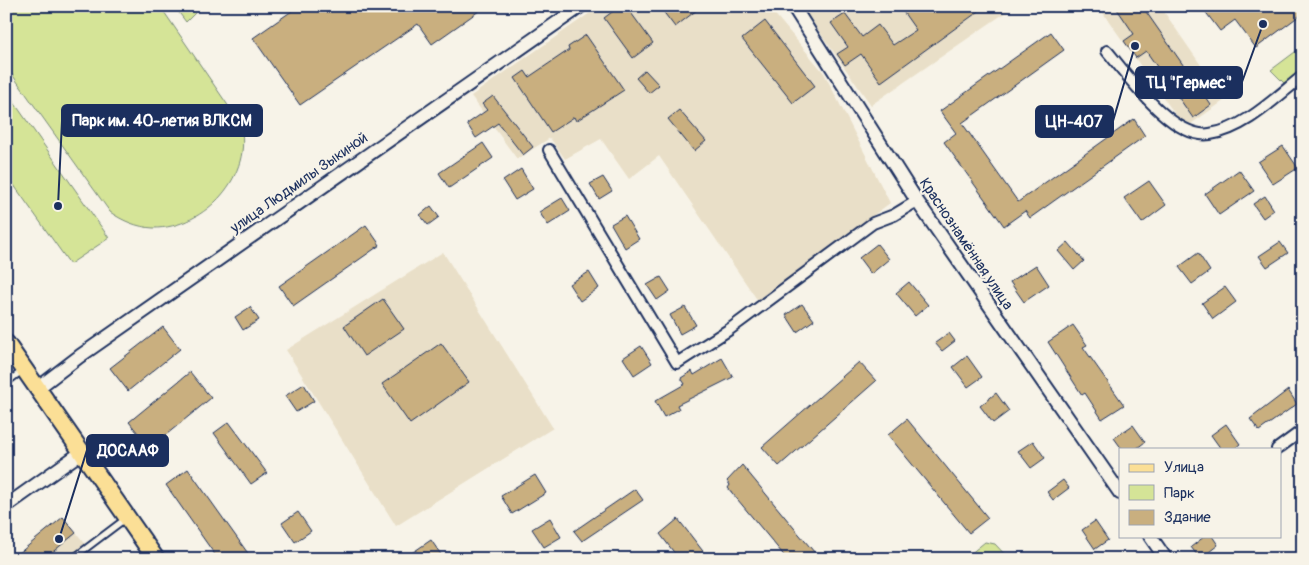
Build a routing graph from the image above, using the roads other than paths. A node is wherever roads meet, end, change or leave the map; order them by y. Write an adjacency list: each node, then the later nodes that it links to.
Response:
1 (581, 6): 10 (street, улица Людмилы Зыкиной)
2 (793, 6): 6 (street, Краснознамённая улица)
3 (1106, 52): 4 (street)
4 (1303, 76)
5 (549, 150): 6 (street)
6 (917, 201): 14 (street, Краснознамённая улица)
7 (6, 343): 8 (main road)
8 (25, 370): 9 (lane); 10 (main road)
9 (6, 382)
10 (38, 388): 13 (main road)
11 (1303, 430): 12 (street)
12 (1278, 448)
13 (82, 452): 15 (street); 16 (main road)
14 (1119, 492)
15 (6, 506)
16 (127, 518): 18 (lane); 19 (main road)
17 (1155, 538): 20 (street)
18 (72, 559)
19 (156, 559)
20 (1166, 559)

